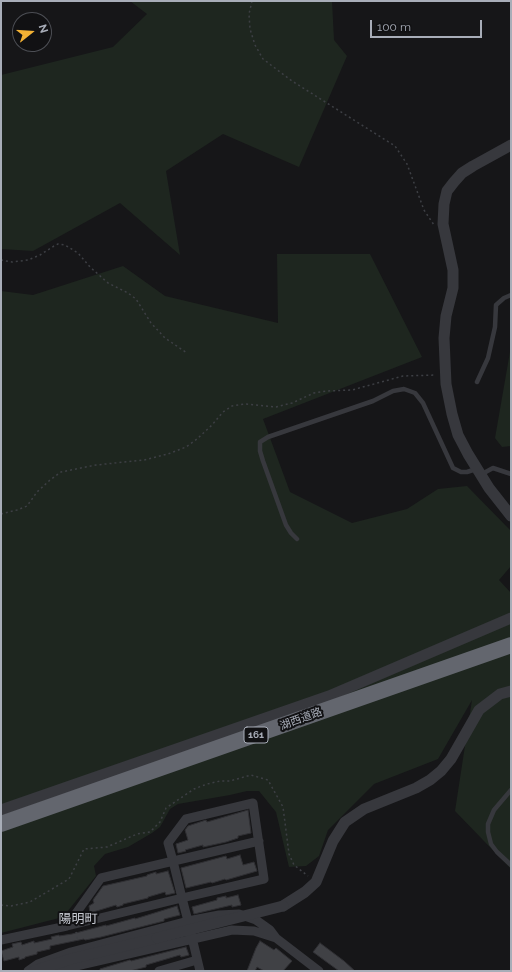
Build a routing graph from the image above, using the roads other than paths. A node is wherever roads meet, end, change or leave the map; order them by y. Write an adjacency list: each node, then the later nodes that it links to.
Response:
1 (511, 145): 4 (street)
2 (511, 295): 3 (lane)
3 (477, 382)
4 (480, 471): 5 (lane); 6 (street); 7 (lane)
5 (511, 474)
6 (511, 516)
7 (297, 539)
8 (511, 618): 13 (street)
9 (511, 645): 14 (highway, 湖西道路 / 161)
10 (511, 654): 15 (highway, 湖西道路 / 161)
11 (511, 691): 27 (street, bridge)
12 (511, 790): 18 (lane)
13 (1, 810)
14 (1, 824)
15 (1, 832)
16 (259, 841): 17 (street); 17 (street); 19 (street)
17 (173, 861): 19 (street); 21 (street)
18 (511, 865)
19 (182, 898): 20 (street); 21 (street)
20 (188, 921): 22 (street); 23 (street); 26 (street)
21 (71, 925): 24 (street)
22 (276, 938): 23 (street); 31 (street)
23 (192, 939): 25 (street); 28 (street)
24 (1, 940)
25 (197, 960): 29 (street); 30 (street)
26 (28, 971)
27 (34, 971)
28 (55, 971)
29 (159, 971)
30 (200, 971)
31 (319, 971)

